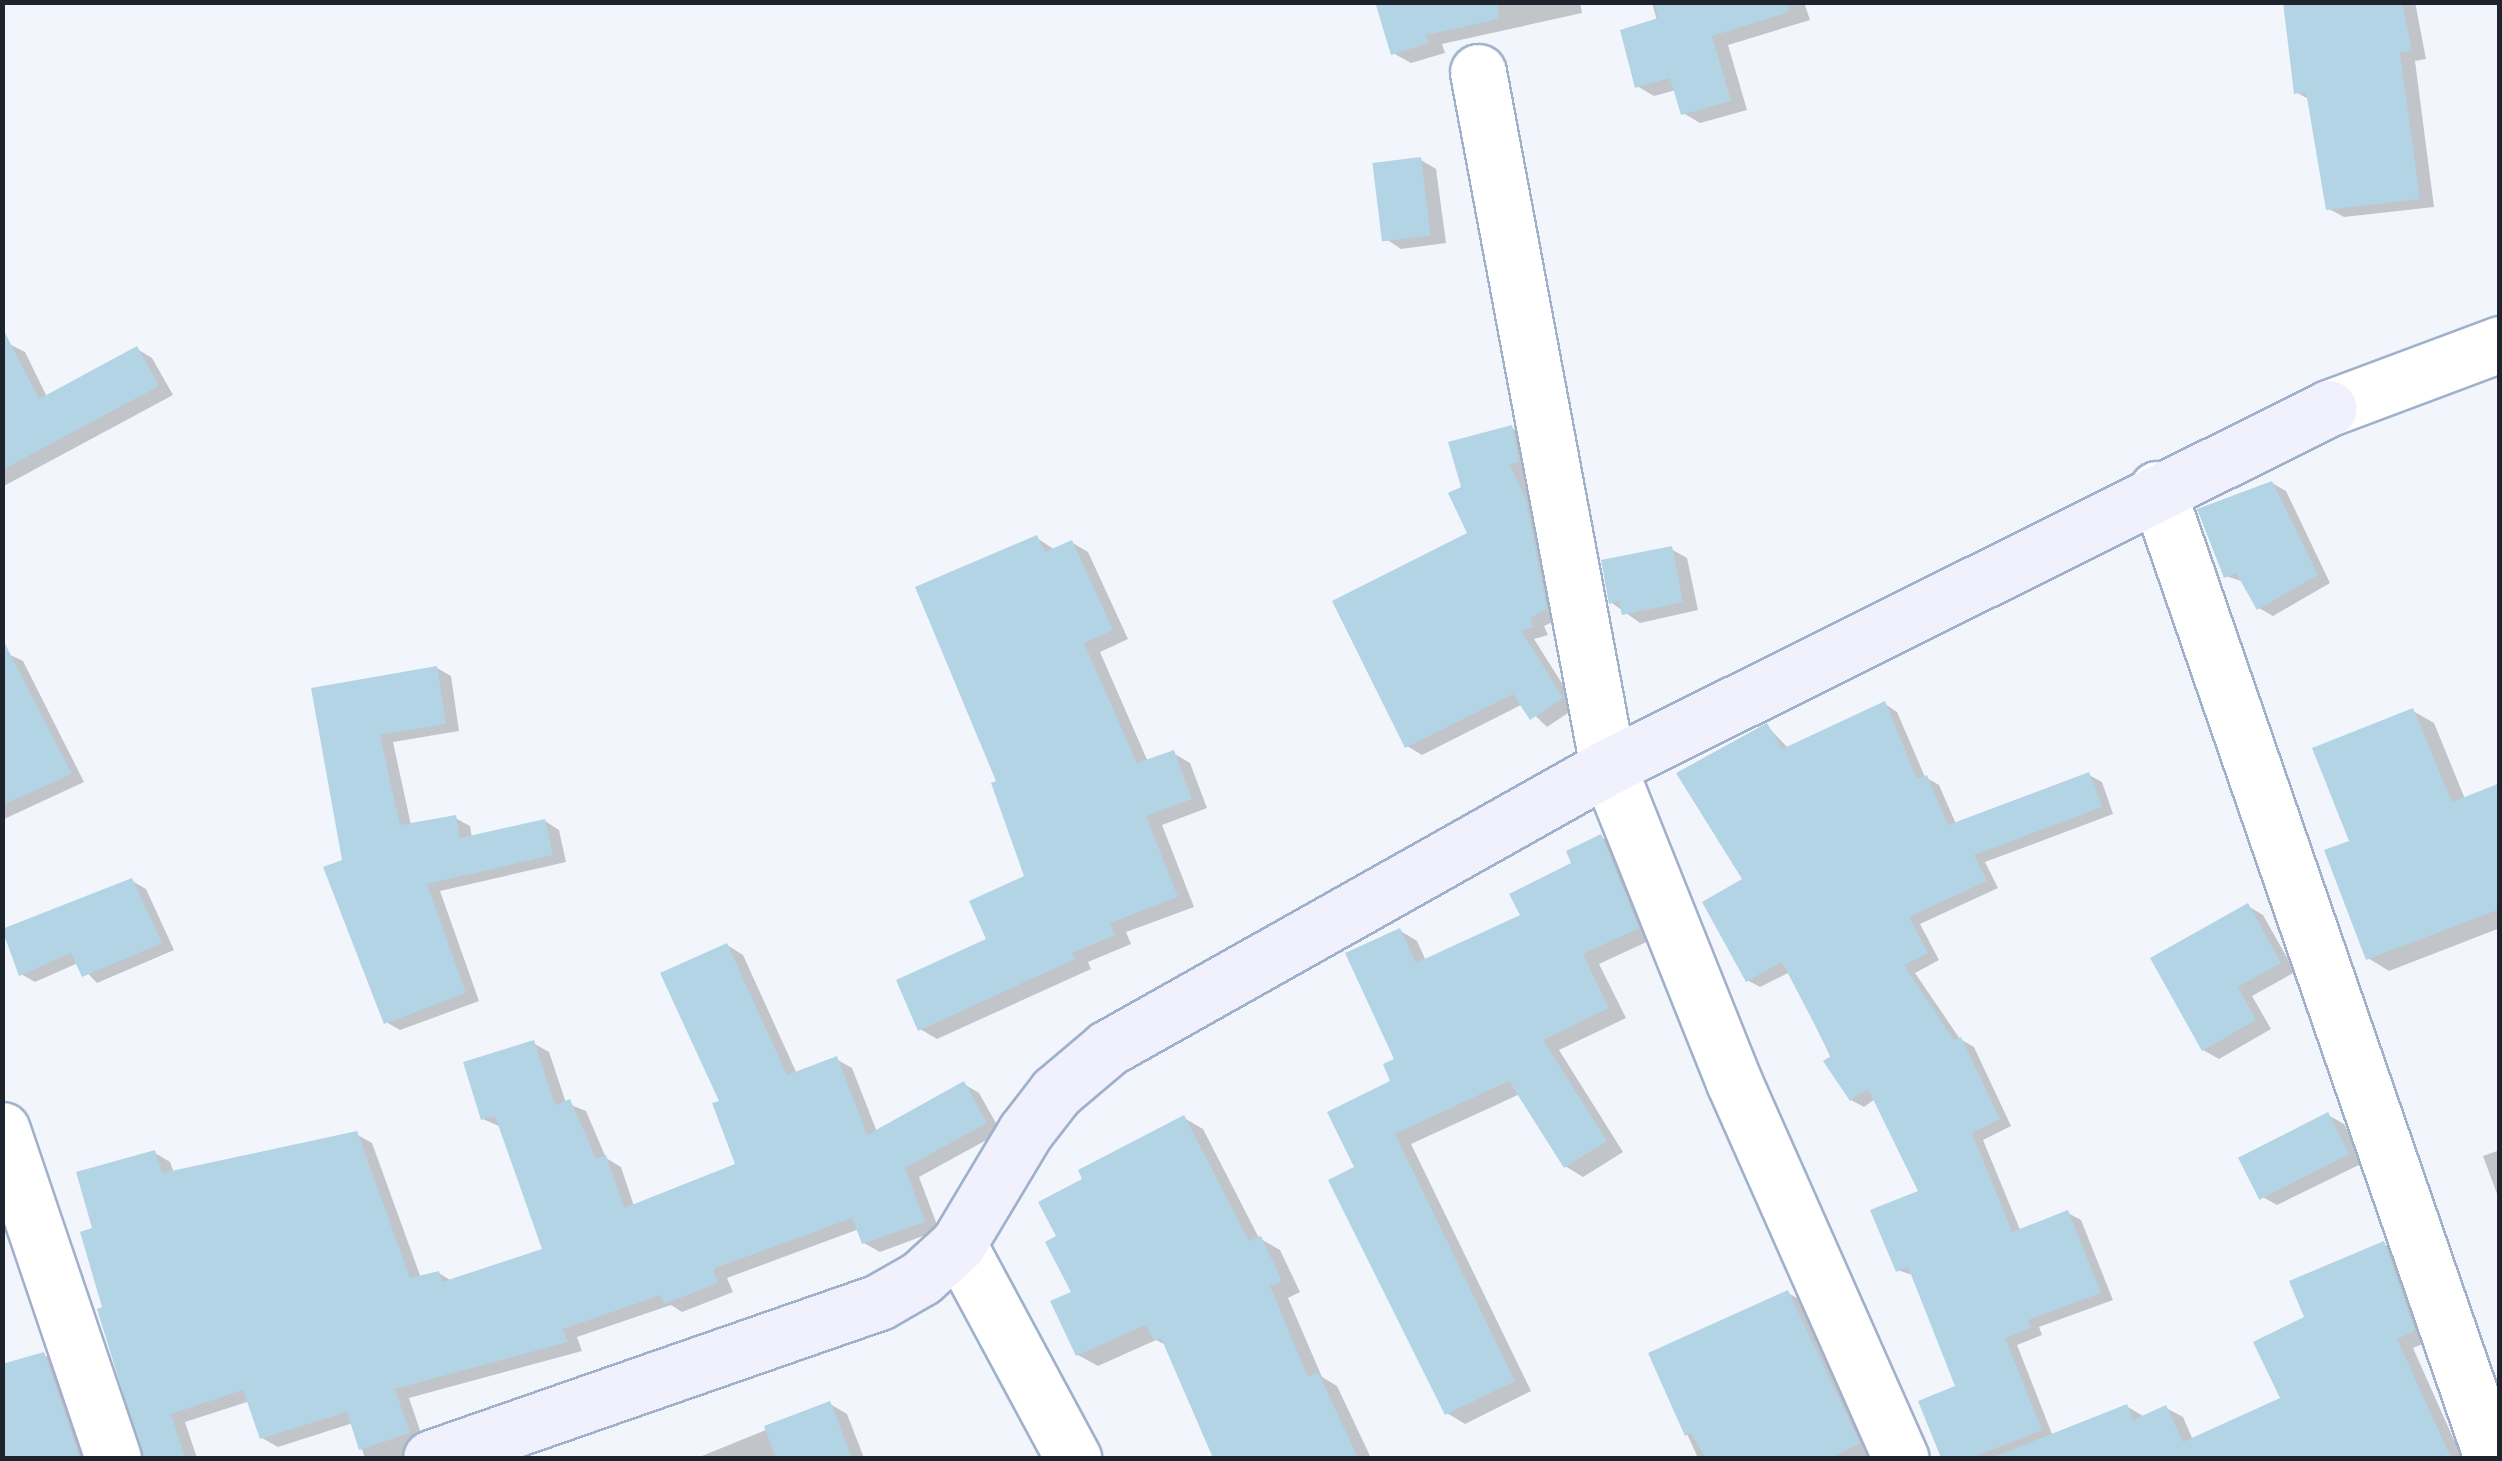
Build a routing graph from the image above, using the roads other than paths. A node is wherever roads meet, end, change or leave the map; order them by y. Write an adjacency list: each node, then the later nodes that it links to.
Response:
1 (1478, 72): 4 (street)
2 (2500, 344): 3 (street)
3 (2157, 489): 4 (street); 11 (street)
4 (1608, 767): 6 (street); 10 (street)
5 (2, 1130): 7 (street)
6 (958, 1244): 8 (street); 9 (street)
7 (113, 1458)
8 (431, 1458)
9 (1073, 1458)
10 (1901, 1458)
11 (2492, 1458)

